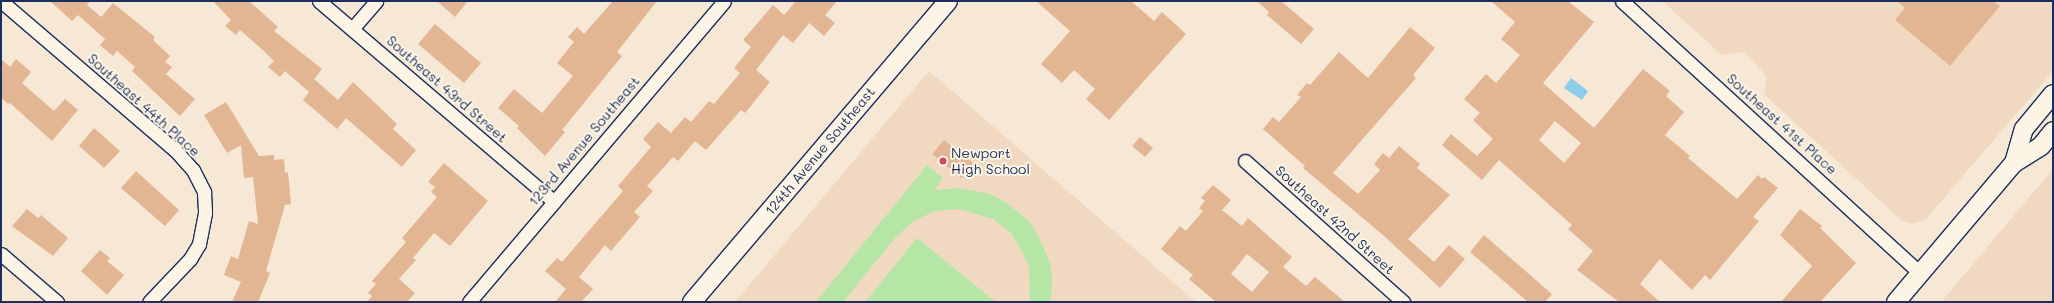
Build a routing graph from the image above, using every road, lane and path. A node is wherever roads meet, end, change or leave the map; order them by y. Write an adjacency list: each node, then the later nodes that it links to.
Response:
1 (1, 1): 16 (street, Southeast 44th Place)
2 (319, 1): 7 (street, Southeast 43rd Street)
3 (376, 1): 7 (street)
4 (724, 1): 12 (street, 123rd Avenue Southeast)
5 (948, 1): 18 (street, 124th Avenue Southeast)
6 (1622, 1): 14 (street, Southeast 41st Place)
7 (352, 29): 12 (street, Southeast 43rd Street)
8 (2053, 94): 11 (street)
9 (2053, 131): 11 (street)
10 (1245, 161): 19 (street, Southeast 42nd Street)
11 (2014, 163): 14 (street)
12 (554, 202): 17 (street, 123rd Avenue Southeast)
13 (1, 254): 15 (street)
14 (1920, 273): 20 (street)
15 (57, 302)
16 (149, 302)
17 (469, 302)
18 (692, 302)
19 (1403, 302)
20 (1896, 302)

